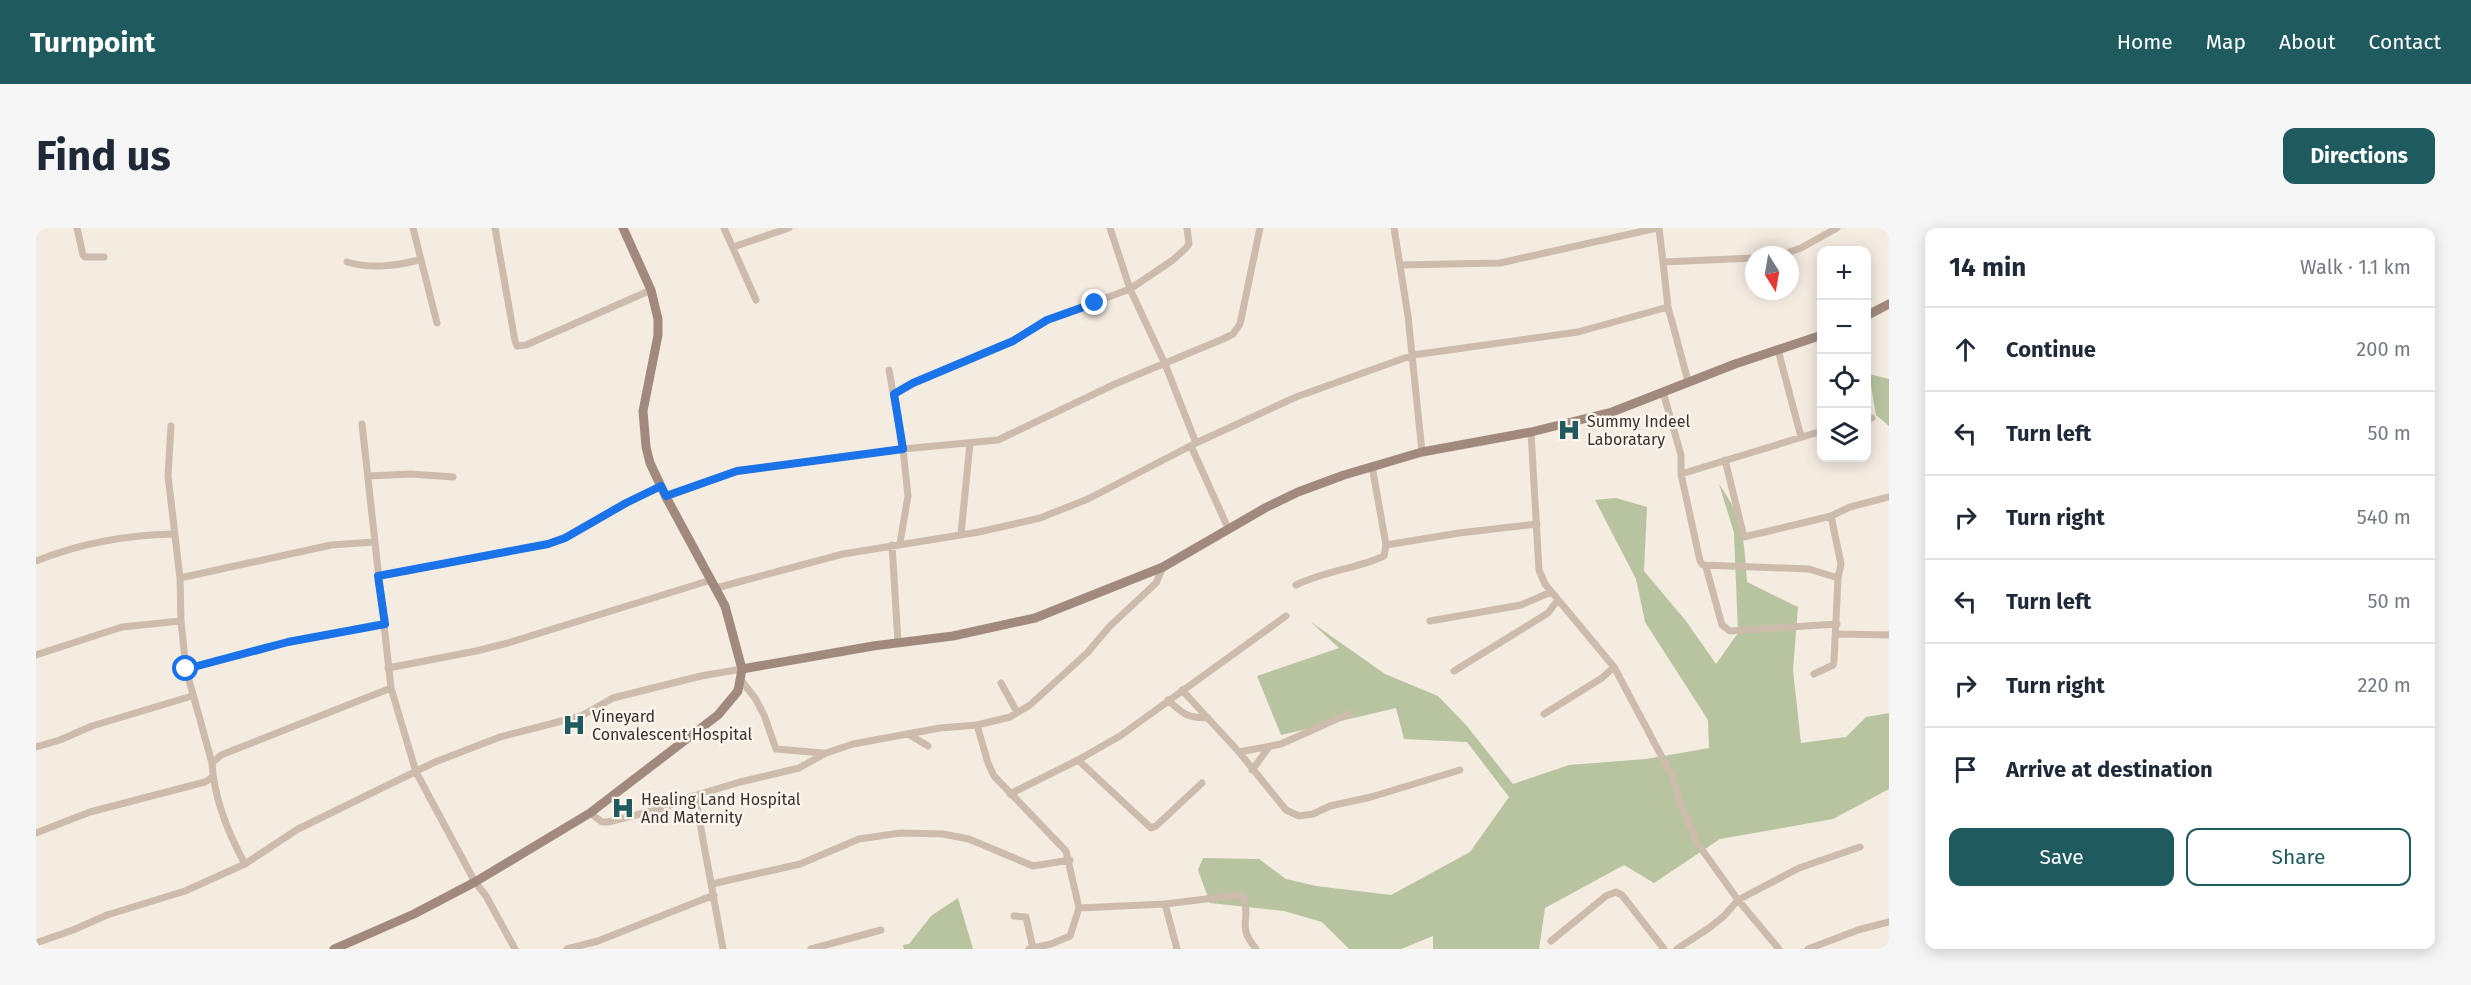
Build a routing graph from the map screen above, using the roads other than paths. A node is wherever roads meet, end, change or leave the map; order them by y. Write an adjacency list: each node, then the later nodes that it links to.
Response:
1 (77, 228): 15 (street)
2 (413, 228): 17 (street)
3 (495, 228): 22 (street)
4 (724, 228): 13 (street)
5 (789, 228): 13 (street)
6 (1110, 228): 21 (street)
7 (1187, 228): 21 (street)
8 (1260, 228): 31 (street)
9 (1394, 228): 20 (street)
10 (1658, 228): 19 (street); 20 (street)
11 (1837, 228): 14 (street)
12 (625, 229): 22 (street)
13 (733, 247): 23 (street)
14 (1799, 249)
15 (104, 256)
16 (1745, 258): 19 (street)
17 (419, 260): 18 (street); 27 (street)
18 (347, 262)
19 (1664, 262): 25 (street)
20 (1400, 265): 30 (street)
21 (1130, 289): 31 (street); 35 (street)
22 (651, 290): 50 (street)
23 (756, 300)
24 (1889, 304): 26 (street)
25 (1668, 307): 30 (street); 33 (street)
26 (1871, 313)
27 (437, 323)
28 (1817, 336): 29 (street)
29 (1778, 350): 33 (street); 40 (street)
30 (1413, 355): 42 (street); 44 (street)
31 (1165, 364): 41 (street); 42 (street)
32 (888, 370): 35 (street)
33 (1688, 381): 34 (street)
34 (1663, 392): 38 (street); 47 (street)
35 (894, 394): 43 (street)
36 (362, 424): 48 (street)
37 (171, 426): 56 (street)
38 (1531, 432): 44 (street); 54 (street)
39 (1817, 432): 40 (street)
40 (1801, 437): 45 (street)
41 (970, 443): 43 (street); 57 (street)
42 (1194, 445): 55 (street); 57 (street)
43 (903, 449): 51 (street); 59 (street)
44 (1422, 452): 46 (street)
45 (1725, 460): 47 (street); 53 (street)
46 (1372, 466): 55 (street); 60 (street)
47 (1681, 474): 63 (street)
48 (368, 476): 49 (street); 58 (street)
49 (453, 477)
50 (661, 486): 51 (street); 64 (street)
51 (666, 496): 67 (street)
52 (1889, 497): 53 (street)
53 (1832, 516): 66 (street)
54 (1537, 524): 60 (street); 69 (street)
55 (1228, 528): 62 (street)
56 (173, 534): 61 (street); 65 (street)
57 (961, 534): 59 (street)
58 (374, 542): 64 (street); 65 (street)
59 (896, 544): 67 (street); 78 (street)
60 (1386, 545): 68 (street)
61 (36, 561)
62 (1163, 567): 78 (street); 91 (street)
63 (1706, 567): 66 (street); 75 (street)
64 (378, 576): 74 (street)
65 (180, 578): 72 (street)
66 (1838, 578): 75 (street)
67 (713, 584): 81 (street); 85 (street)
68 (1296, 585)
69 (1551, 592): 70 (street); 73 (street)
70 (1557, 601): 80 (street); 83 (street)
71 (1286, 616): 88 (street)
72 (181, 621): 79 (street); 82 (street)
73 (1430, 621)
74 (385, 624): 81 (street); 82 (street)
75 (1837, 624): 76 (street)
76 (1836, 633): 77 (street); 84 (street)
77 (1889, 634)
78 (898, 642): 85 (street)
79 (36, 655)
80 (1614, 667): 93 (street); 119 (street)
81 (388, 668): 87 (street)
82 (186, 669): 89 (street)
83 (1454, 671)
84 (1814, 674)
85 (741, 675): 101 (street); 106 (street); 111 (street)
86 (1001, 683): 91 (street)
87 (391, 688): 103 (street); 106 (street)
88 (1182, 690): 90 (street); 94 (street)
89 (192, 696): 98 (street); 103 (street)
90 (1168, 700): 94 (street); 102 (street)
91 (1017, 712): 95 (street)
92 (1348, 714): 99 (street)
93 (1544, 714)
94 (1208, 718): 100 (street)
95 (977, 725): 96 (street); 109 (street)
96 (908, 734): 97 (street); 101 (street)
97 (928, 746)
98 (36, 747)
99 (1269, 747): 100 (street); 104 (street)
100 (1239, 752): 104 (street)
101 (826, 753): 110 (street)
102 (1077, 760): 108 (street); 109 (street)
103 (212, 763): 107 (street)
104 (1252, 770): 105 (street)
105 (1461, 770)
106 (416, 772): 115 (street); 116 (street)
107 (213, 777): 112 (street); 115 (street)
108 (1202, 783)
109 (1010, 794): 114 (street)
110 (695, 796): 111 (street); 117 (street)
111 (590, 813): 116 (street)
112 (36, 833)
113 (1860, 847): 119 (street)
114 (1070, 860): 117 (street); 121 (street)
115 (245, 864): 126 (street)
116 (475, 882): 127 (street); 130 (street)
117 (712, 884): 118 (street)
118 (714, 895): 131 (street); 132 (street)
119 (1738, 900): 138 (street); 139 (street)
120 (1165, 904): 121 (street); 135 (street); 136 (street)
121 (1079, 908): 128 (street)
122 (1014, 916): 134 (street)
123 (1889, 922): 140 (street)
124 (881, 930): 133 (street)
125 (1551, 941): 137 (street)
126 (36, 943)
127 (349, 946): 129 (street)
128 (1051, 947): 134 (street)
129 (336, 949)
130 (515, 949)
131 (567, 949)
132 (723, 949)
133 (810, 949)
134 (1031, 949)
135 (1177, 949)
136 (1256, 949)
137 (1664, 949)
138 (1677, 949)
139 (1779, 949)
140 (1808, 949)

